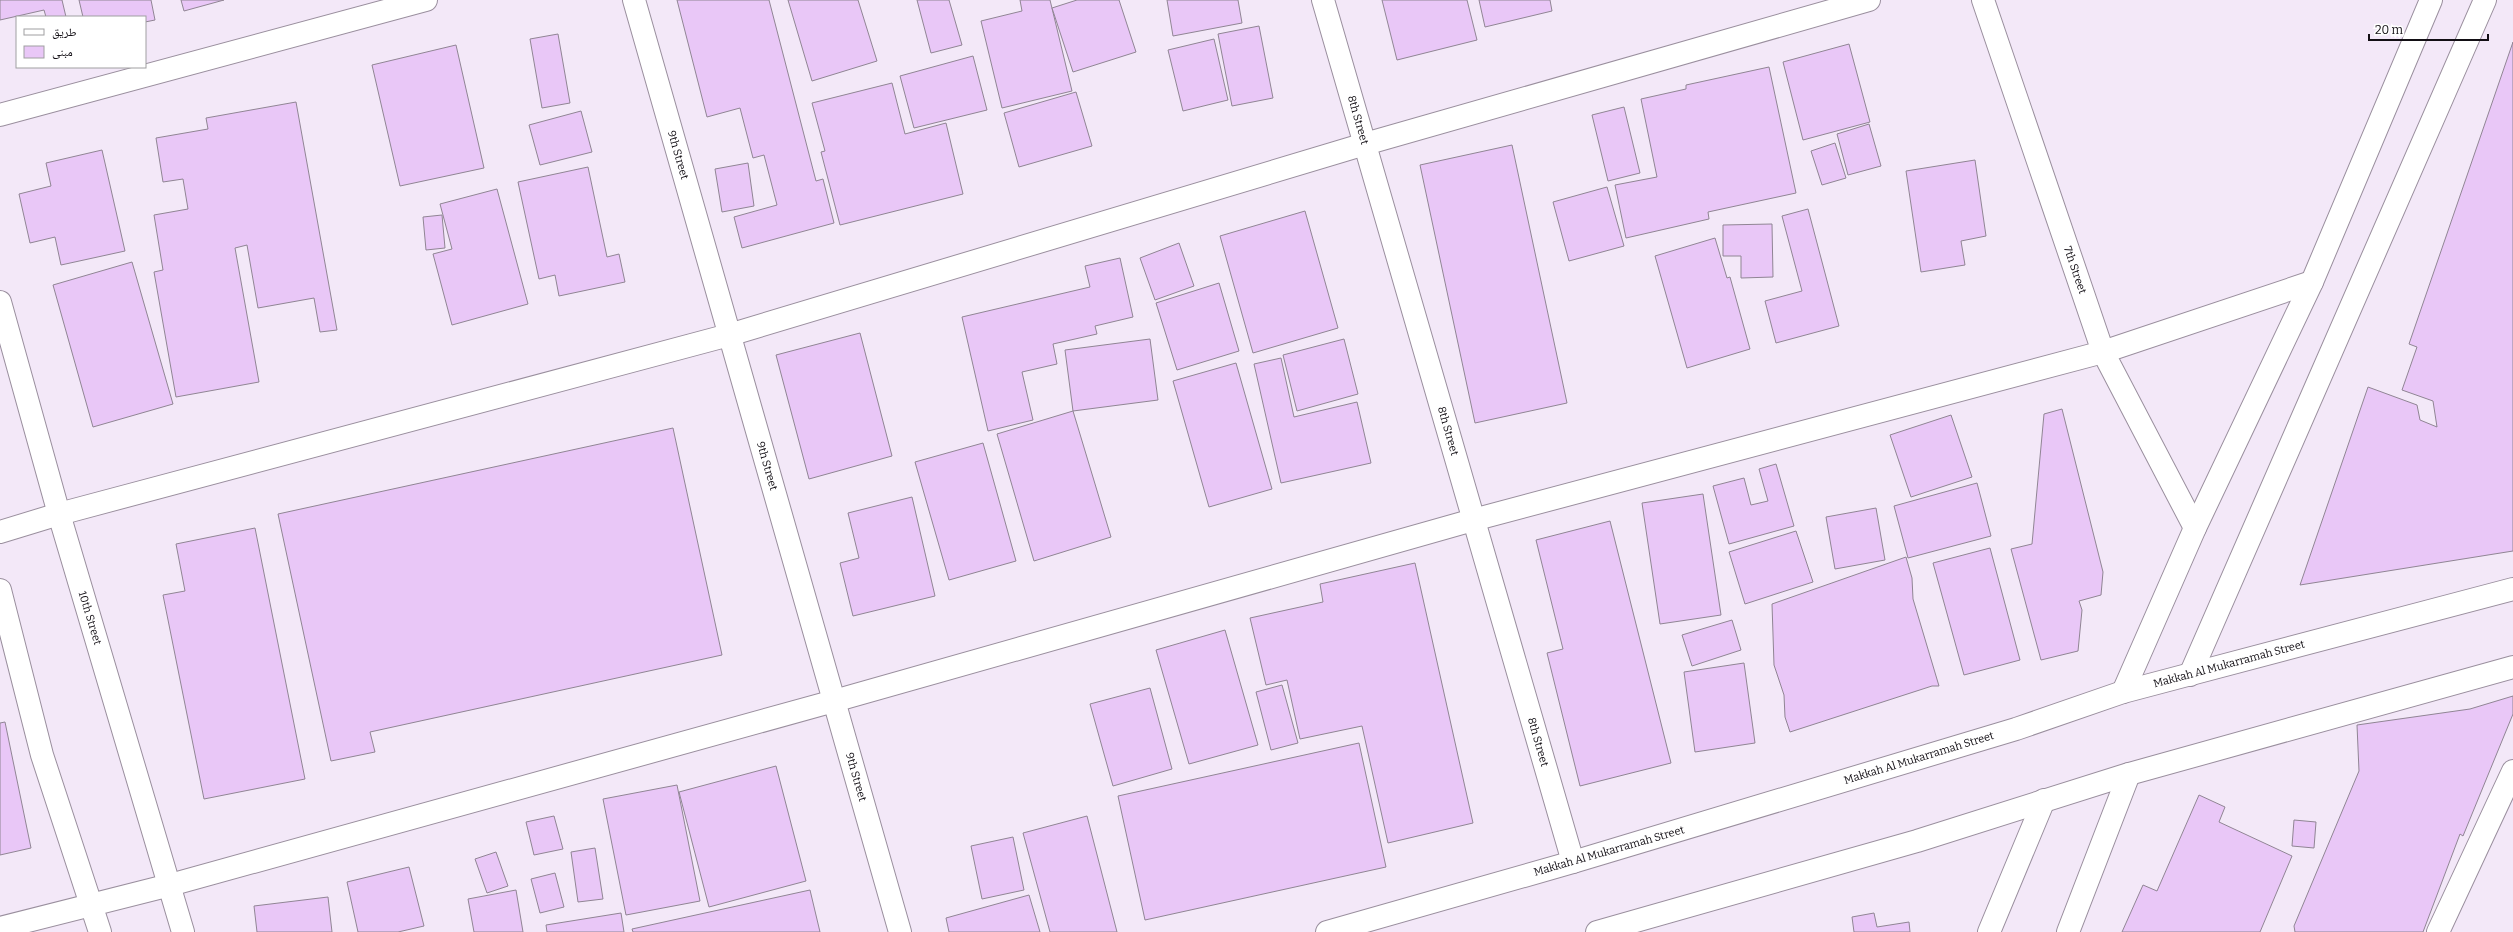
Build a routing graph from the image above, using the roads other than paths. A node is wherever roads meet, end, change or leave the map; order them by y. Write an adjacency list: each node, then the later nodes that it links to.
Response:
1 (426, 0): 8 (street)
2 (634, 0): 12 (street, 9th Street)
3 (1323, 0): 9 (street, 8th Street)
4 (1869, 0): 9 (street)
5 (1983, 0): 13 (street, 7th Street)
6 (2431, 0): 10 (street)
7 (2485, 0): 21 (street)
8 (0, 115)
9 (1365, 144): 12 (street); 15 (street, 8th Street)
10 (2312, 282): 13 (street); 16 (street)
11 (0, 302): 14 (street, 10th Street)
12 (729, 335): 14 (street); 23 (street, 9th Street)
13 (2104, 352): 15 (street); 16 (street, 7th Street)
14 (59, 514): 17 (street); 28 (street, 10th Street)
15 (1474, 520): 23 (street); 27 (street, 8th Street)
16 (2195, 528): 22 (street)
17 (0, 532)
18 (2513, 589): 21 (street, Makkah Al Mukarramah Street)
19 (0, 590): 29 (street)
20 (2513, 667): 25 (street)
21 (2190, 675): 22 (street, Makkah Al Mukarramah Street)
22 (2123, 692): 27 (street, Makkah Al Mukarramah Street)
23 (834, 700): 28 (street); 33 (street, 9th Street)
24 (2513, 771): 38 (street)
25 (2130, 774): 26 (street); 37 (street)
26 (2044, 800): 35 (street); 36 (street)
27 (1573, 862): 34 (street, Makkah Al Mukarramah Street)
28 (170, 885): 29 (street); 32 (street, 10th Street)
29 (91, 904): 30 (street); 31 (street)
30 (0, 928)
31 (100, 932)
32 (183, 932)
33 (900, 932)
34 (1327, 932)
35 (1597, 932)
36 (1990, 932)
37 (2068, 932)
38 (2438, 932)

